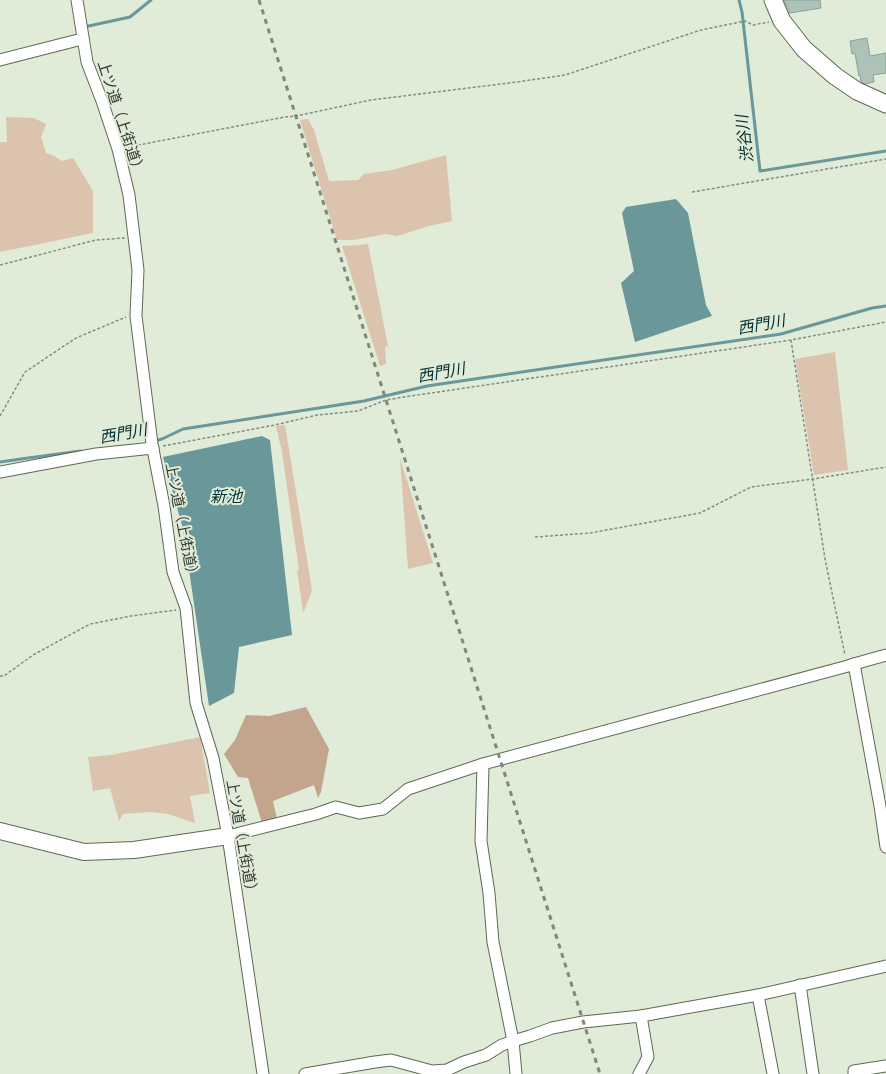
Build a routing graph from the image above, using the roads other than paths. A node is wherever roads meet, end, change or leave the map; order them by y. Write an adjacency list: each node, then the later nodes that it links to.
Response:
1 (77, 0): 3 (street, 上ツ道（上街道）)
2 (773, 0): 5 (main road)
3 (82, 39): 4 (street); 6 (street, 上ツ道（上街道）)
4 (0, 60)
5 (886, 104)
6 (152, 443): 7 (street); 12 (street, 上ツ道（上街道）)
7 (0, 472)
8 (886, 655): 9 (street)
9 (851, 665): 10 (street); 13 (street)
10 (483, 764): 12 (street); 18 (street)
11 (0, 831): 12 (street)
12 (228, 836): 20 (street, 上ツ道（上街道）)
13 (886, 847)
14 (886, 966): 15 (street)
15 (800, 985): 16 (street); 25 (street)
16 (758, 995): 17 (street); 24 (street)
17 (641, 1016): 18 (street); 23 (street)
18 (513, 1041): 21 (street); 22 (street)
19 (886, 1066): 26 (street)
20 (263, 1074)
21 (305, 1074)
22 (516, 1074)
23 (639, 1074)
24 (773, 1074)
25 (813, 1074)
26 (854, 1074)

